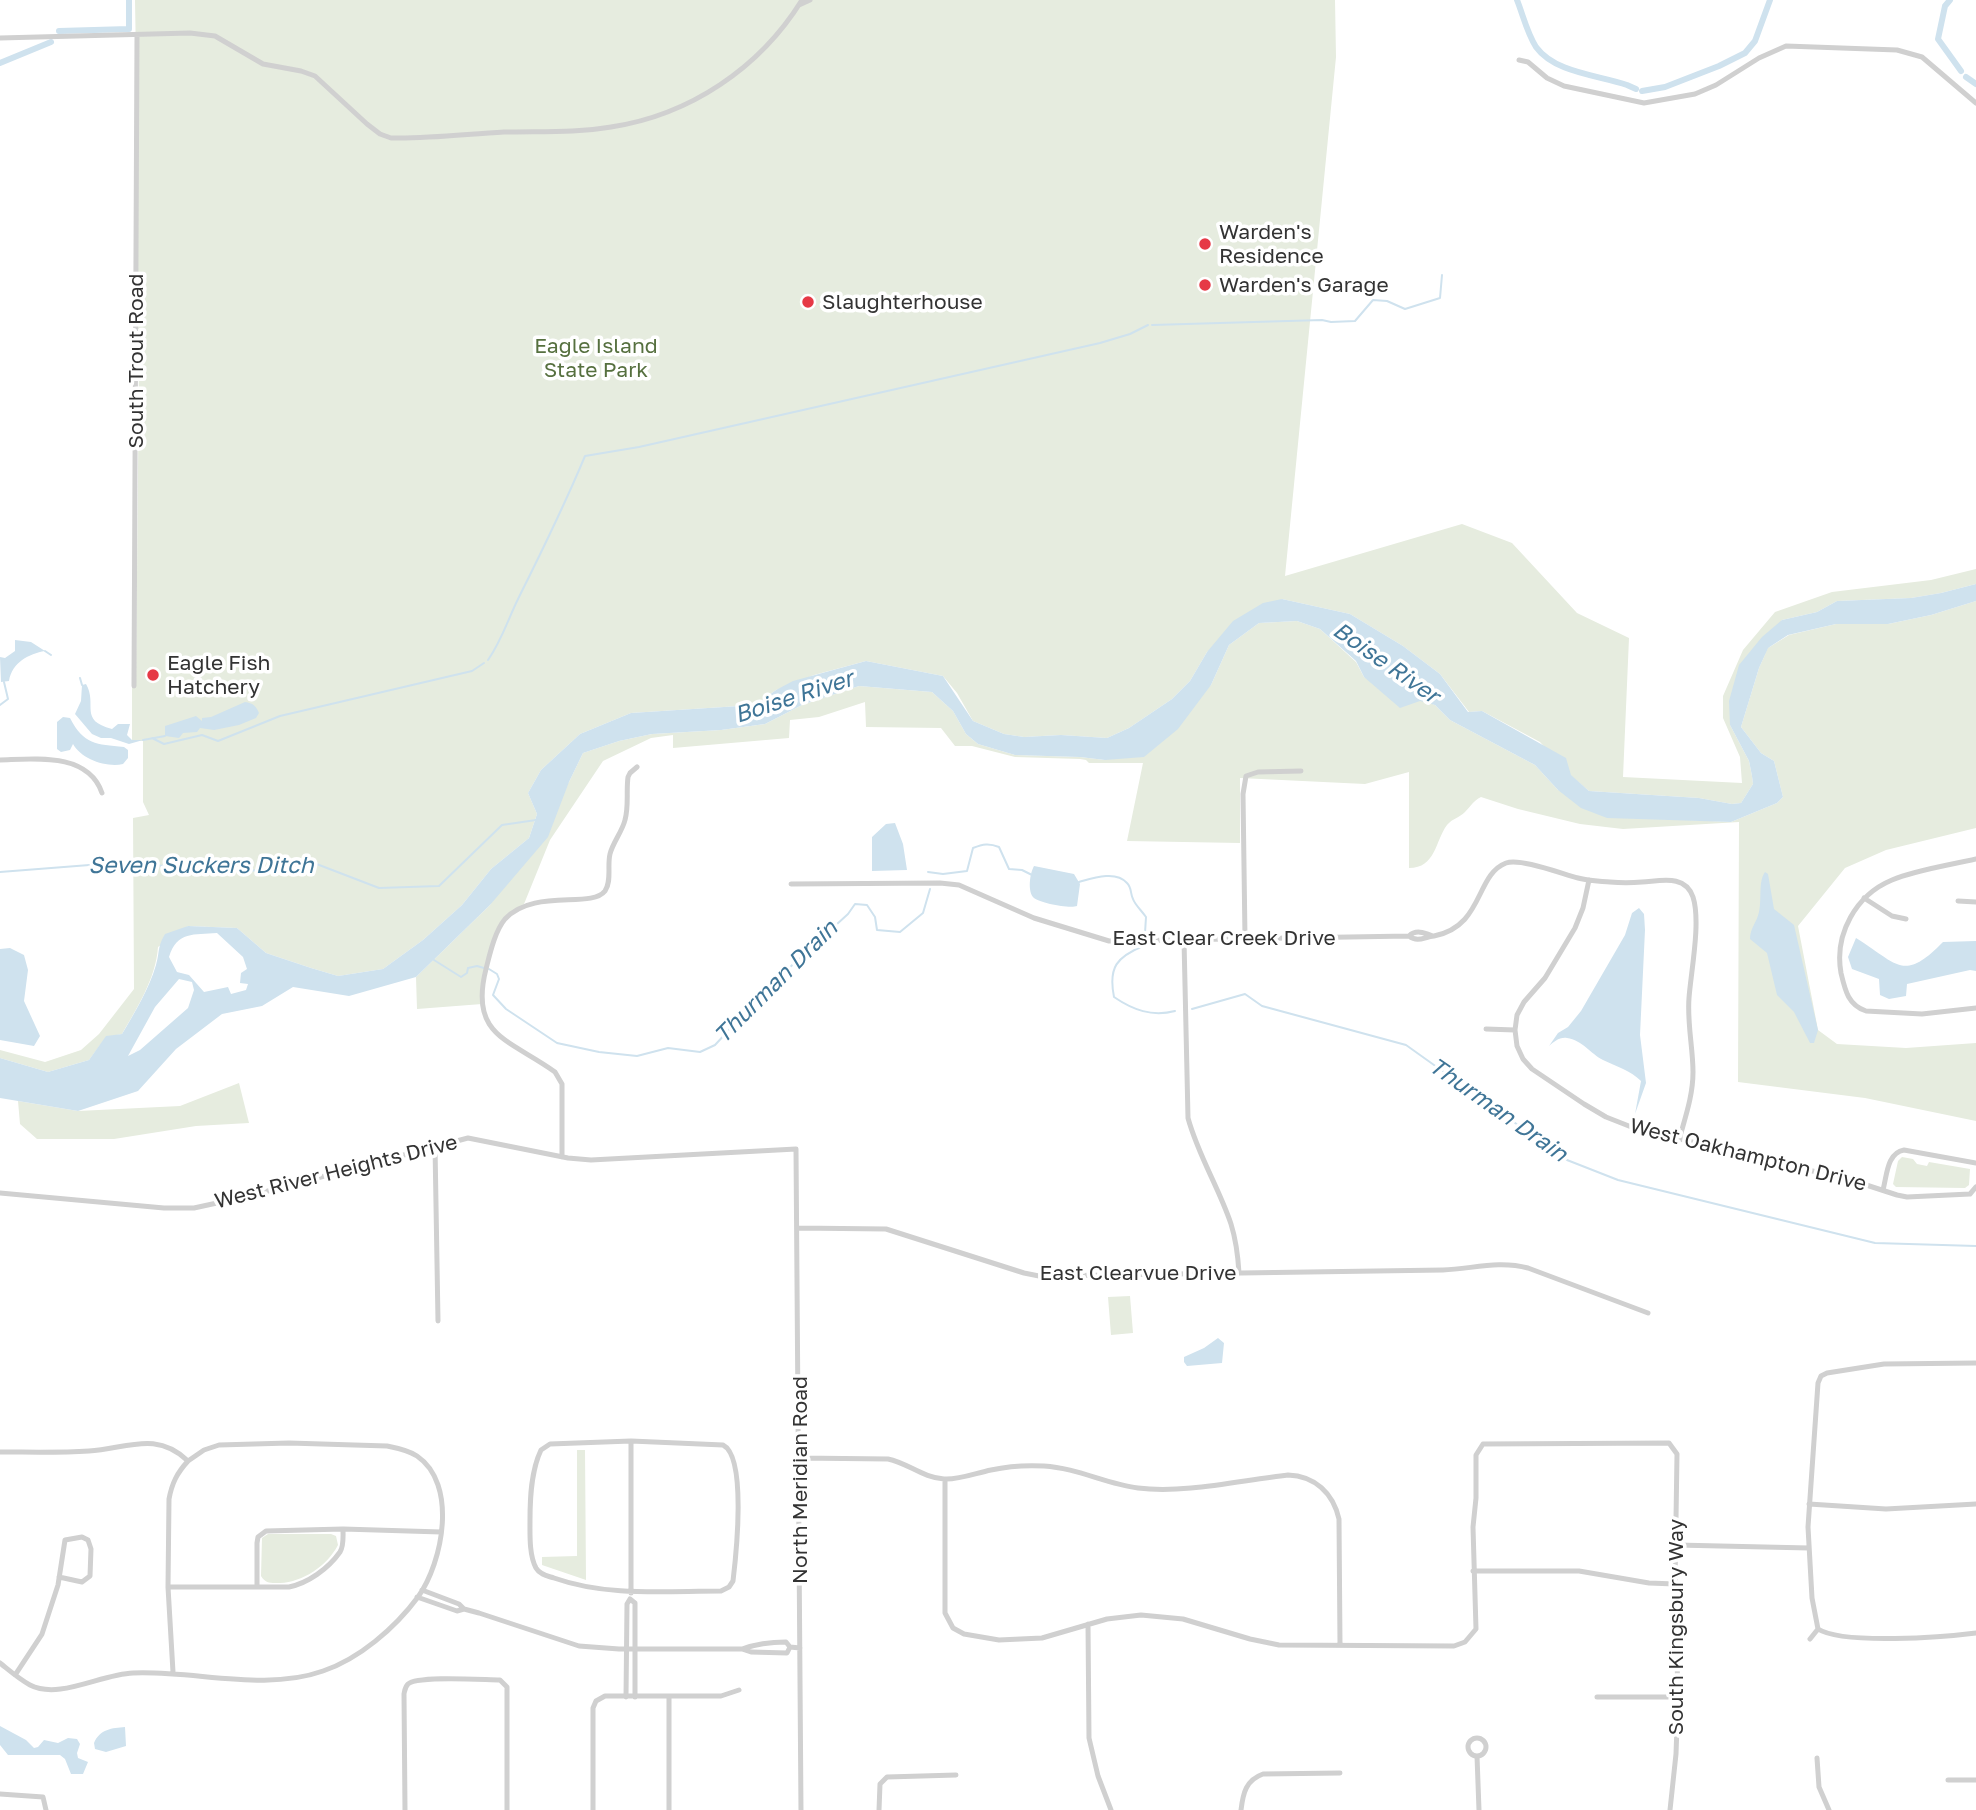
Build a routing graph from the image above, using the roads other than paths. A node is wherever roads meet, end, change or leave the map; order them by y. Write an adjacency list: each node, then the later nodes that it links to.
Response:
1 (810, 0): 2 (street)
2 (800, 2): 3 (street)
3 (137, 36): 4 (street); 7 (street, South Trout Road)
4 (0, 38)
5 (1519, 60): 6 (street)
6 (1976, 103)
7 (134, 686)
8 (0, 760): 11 (street)
9 (637, 767): 27 (street)
10 (1301, 771): 19 (street)
11 (102, 793)
12 (1976, 859): 15 (street)
13 (1589, 880): 19 (street, East Clear Creek Drive); 23 (street); 24 (street)
14 (791, 884): 20 (street, East Clear Creek Drive)
15 (1864, 898): 18 (street); 21 (street)
16 (1958, 901): 17 (street)
17 (1976, 902)
18 (1906, 919)
19 (1245, 938): 20 (street, East Clear Creek Drive)
20 (1184, 940): 33 (street)
21 (1976, 1008)
22 (1486, 1029): 23 (street)
23 (1514, 1030): 24 (street, West Oakhampton Drive)
24 (1679, 1140): 30 (street, West Oakhampton Drive)
25 (435, 1146): 27 (street, West River Heights Drive); 31 (street, West River Heights Drive); 35 (street)
26 (796, 1149): 27 (street, West River Heights Drive); 32 (street, North Meridian Road)
27 (562, 1157)
28 (1976, 1163): 30 (street)
29 (1976, 1187): 30 (street, West Oakhampton Drive)
30 (1883, 1190)
31 (0, 1194)
32 (797, 1228): 33 (street, East Clearvue Drive); 39 (street, North Meridian Road)
33 (1239, 1273): 34 (street, East Clearvue Drive)
34 (1648, 1313)
35 (438, 1321)
36 (1976, 1363): 42 (street)
37 (631, 1441): 54 (street); 54 (street); 54 (street)
38 (0, 1452): 40 (street)
39 (799, 1458): 41 (street); 64 (street, North Meridian Road)
40 (188, 1461): 45 (street); 51 (street)
41 (945, 1479): 58 (street); 62 (street)
42 (1809, 1504): 43 (street); 47 (street)
43 (1976, 1504)
44 (343, 1530): 45 (street); 52 (street); 52 (street)
45 (441, 1532): 53 (street)
46 (1676, 1545): 47 (street); 48 (street, South Kingsbury Way); 50 (street, South Kingsbury Way)
47 (1809, 1548): 59 (street)
48 (1473, 1571): 50 (street); 62 (street)
49 (59, 1577): 49 (street); 70 (street)
50 (1675, 1584): 76 (street, South Kingsbury Way)
51 (168, 1587): 52 (street); 69 (street)
52 (257, 1587)
53 (422, 1590): 55 (street); 57 (street)
54 (631, 1591): 56 (street)
55 (417, 1597): 57 (street); 69 (street)
56 (630, 1599): 65 (street); 66 (street)
57 (464, 1609): 65 (street)
58 (1088, 1624): 62 (street); 91 (street)
59 (1818, 1629): 60 (street); 61 (street)
60 (1976, 1633)
61 (1810, 1639)
62 (1340, 1645)
63 (790, 1647): 64 (street); 67 (street); 67 (street)
64 (800, 1648): 89 (street, North Meridian Road)
65 (626, 1649): 66 (street); 72 (street)
66 (635, 1649): 67 (street); 73 (street)
67 (742, 1649)
68 (0, 1663): 70 (street)
69 (173, 1672): 70 (street)
70 (15, 1675)
71 (739, 1690): 74 (street)
72 (626, 1697): 73 (street); 87 (street)
73 (635, 1697): 74 (street)
74 (669, 1697): 88 (street)
75 (1597, 1697): 76 (street)
76 (1678, 1697): 94 (street, South Kingsbury Way)
77 (1477, 1756): 93 (street)
78 (1817, 1758): 95 (street)
79 (1340, 1773): 92 (street)
80 (956, 1775): 90 (street)
81 (1948, 1780): 82 (street)
82 (1976, 1780)
83 (0, 1794): 84 (street)
84 (46, 1810)
85 (405, 1810): 86 (street)
86 (508, 1810)
87 (593, 1810)
88 (669, 1810)
89 (801, 1810)
90 (879, 1810)
91 (1111, 1810)
92 (1241, 1810)
93 (1479, 1810)
94 (1670, 1810)
95 (1829, 1810)

